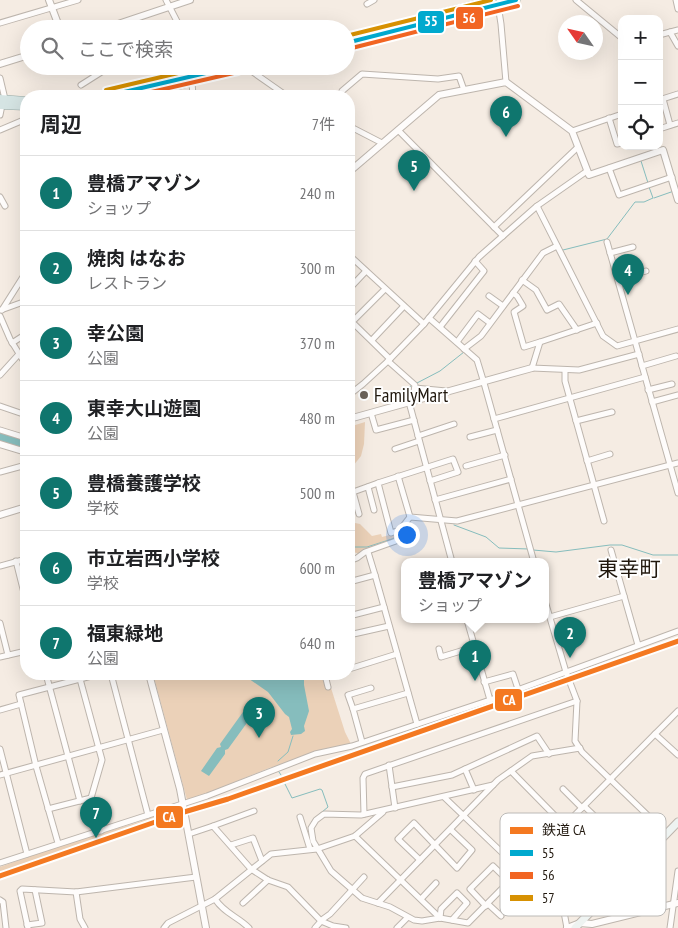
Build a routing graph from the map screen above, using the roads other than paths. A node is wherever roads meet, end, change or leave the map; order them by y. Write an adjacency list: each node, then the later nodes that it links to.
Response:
1 (78, 0): 8 (street)
2 (166, 0): 11 (street)
3 (190, 0): 11 (street)
4 (374, 0): 9 (street)
5 (516, 0): 10 (highway)
6 (576, 0): 20 (street)
7 (676, 0): 12 (street)
8 (50, 4): 13 (street); 16 (street)
9 (367, 4)
10 (498, 4): 21 (highway); 22 (highway); 32 (street)
11 (169, 7): 14 (street); 15 (street)
12 (678, 9)
13 (56, 20)
14 (130, 20)
15 (176, 20)
16 (0, 22)
17 (678, 30): 18 (street)
18 (670, 32): 19 (street); 23 (street)
19 (663, 34)
20 (618, 35)
21 (355, 36)
22 (355, 41)
23 (678, 46)
24 (20, 58): 25 (street)
25 (0, 64)
26 (97, 75): 33 (street)
27 (198, 75): 34 (highway)
28 (219, 75): 31 (highway)
29 (259, 75): 37 (street)
30 (0, 78): 43 (street)
31 (192, 82): 35 (highway); 36 (street)
32 (506, 82): 39 (street); 56 (street)
33 (81, 85)
34 (133, 90)
35 (161, 90)
36 (193, 90)
37 (279, 90)
38 (343, 90): 39 (street)
39 (464, 90): 55 (street)
40 (678, 94): 41 (street)
41 (663, 99)
42 (20, 101): 43 (highway)
43 (2, 102): 44 (highway); 46 (street)
44 (20, 105)
45 (663, 105): 51 (street)
46 (0, 115)
47 (618, 115): 48 (street)
48 (609, 118): 56 (street); 58 (street)
49 (20, 121): 54 (street)
50 (678, 122): 51 (street)
51 (670, 125): 52 (street)
52 (663, 128)
53 (355, 129): 57 (street)
54 (0, 130)
55 (398, 130): 57 (street); 68 (street)
56 (572, 132): 59 (street)
57 (382, 143): 60 (street)
58 (618, 144)
59 (578, 147): 62 (street); 68 (street)
60 (355, 167)
61 (609, 168): 62 (street); 63 (street); 63 (street)
62 (587, 171): 67 (street)
63 (672, 177): 65 (street)
64 (0, 197): 66 (street)
65 (678, 200)
66 (5, 206)
67 (537, 206): 69 (street); 71 (street)
68 (494, 226): 69 (street)
69 (503, 236): 75 (street)
70 (607, 242): 73 (street)
71 (557, 246): 79 (street); 92 (street)
72 (634, 247): 73 (street)
73 (610, 253): 78 (street)
74 (355, 261): 76 (street)
75 (475, 261): 90 (street); 96 (street)
76 (366, 271): 81 (street); 82 (street)
77 (646, 271): 78 (street)
78 (618, 279): 101 (street)
79 (522, 280): 83 (street); 98 (street)
80 (20, 282): 88 (street)
81 (355, 283)
82 (385, 288): 86 (street); 89 (street)
83 (513, 293): 87 (street); 103 (street)
84 (489, 296): 87 (street)
85 (20, 304): 88 (street)
86 (404, 306): 93 (street); 100 (street)
87 (503, 306): 91 (street)
88 (1, 312): 95 (street)
89 (355, 316)
90 (429, 318): 93 (street); 96 (street)
91 (490, 323): 102 (street); 105 (street)
92 (597, 323): 98 (street); 101 (street)
93 (424, 324): 109 (street)
94 (355, 325): 100 (street)
95 (2, 326): 104 (street)
96 (440, 326): 102 (street)
97 (678, 329): 101 (street)
98 (577, 330): 103 (street)
99 (20, 338): 104 (street)
100 (372, 340): 109 (street)
101 (635, 340): 107 (street)
102 (457, 342): 105 (street)
103 (540, 342): 111 (street)
104 (12, 343): 106 (street)
105 (464, 349): 115 (street)
106 (19, 354): 113 (street)
107 (639, 354): 110 (street); 112 (street)
108 (676, 356): 110 (street)
109 (389, 360): 117 (street); 118 (street)
110 (642, 366): 114 (street)
111 (532, 368): 112 (street); 115 (street)
112 (565, 370): 122 (street)
113 (0, 375)
114 (645, 377): 119 (street); 122 (street)
115 (484, 383): 120 (street); 130 (street)
116 (672, 384): 119 (street)
117 (415, 388): 120 (street); 123 (street)
118 (355, 390)
119 (648, 390): 124 (street)
120 (449, 392): 123 (street)
121 (678, 395): 124 (street)
122 (570, 397): 130 (street); 132 (street)
123 (409, 402): 128 (street); 131 (street)
124 (652, 402): 146 (street)
125 (0, 406): 127 (street)
126 (612, 412): 132 (street)
127 (20, 413)
128 (371, 413): 129 (street); 131 (street)
129 (355, 417)
130 (494, 419): 135 (street)
131 (414, 420): 138 (street)
132 (576, 421): 144 (street)
133 (454, 424): 138 (street)
134 (0, 430): 136 (street)
135 (497, 430): 137 (street); 143 (street)
136 (20, 436)
137 (470, 437)
138 (419, 438): 140 (street); 149 (street)
139 (0, 444): 141 (street)
140 (395, 449)
141 (20, 450)
142 (610, 454): 144 (street)
143 (505, 455): 147 (street); 152 (street)
144 (587, 461): 155 (street)
145 (678, 463): 146 (street)
146 (670, 465): 155 (street); 158 (street)
147 (466, 466)
148 (20, 467): 150 (street)
149 (426, 467): 151 (street); 153 (street); 153 (street)
150 (0, 472)
151 (398, 476): 154 (street); 166 (street)
152 (511, 479): 160 (street); 161 (street)
153 (430, 481): 160 (street)
154 (378, 483): 156 (street); 169 (street)
155 (593, 485): 161 (street); 168 (street)
156 (368, 486): 157 (street); 163 (street)
157 (355, 491)
158 (678, 493)
159 (355, 499): 164 (street)
160 (435, 500): 167 (street)
161 (518, 506): 167 (street); 173 (street)
162 (20, 509): 165 (street)
163 (374, 510)
164 (359, 514)
165 (0, 515)
166 (410, 517): 167 (street); 169 (street)
167 (440, 519): 172 (street)
168 (604, 521)
169 (400, 530): 171 (street)
170 (611, 550): 181 (street)
171 (368, 552): 174 (street); 178 (street)
172 (451, 558)
173 (533, 558)
174 (355, 559)
175 (20, 561): 176 (street)
176 (16, 562): 177 (street); 179 (street)
177 (0, 566)
178 (375, 574): 180 (street); 182 (street)
179 (20, 578)
180 (355, 580)
181 (624, 596): 185 (street); 191 (street)
182 (384, 607): 183 (street); 188 (street)
183 (355, 614)
184 (549, 615): 185 (street)
185 (550, 618): 199 (street)
186 (0, 623): 196 (street)
187 (468, 623): 192 (street)
188 (389, 626): 190 (street); 195 (street)
189 (678, 632): 191 (street)
190 (355, 634)
191 (638, 645): 199 (street)
192 (474, 647): 193 (street); 206 (street)
193 (439, 649)
194 (20, 652): 196 (street)
195 (397, 654): 198 (street); 211 (street)
196 (8, 655): 197 (street)
197 (0, 657)
198 (355, 666)
199 (566, 672): 210 (street); 213 (street)
200 (48, 680): 207 (street)
201 (72, 680): 207 (street)
202 (81, 680): 225 (street)
203 (113, 680): 221 (street)
204 (150, 680): 219 (street)
205 (327, 680): 208 (street)
206 (484, 682): 210 (street); 212 (street)
207 (49, 686): 214 (street); 228 (street)
208 (328, 687)
209 (371, 688): 215 (street)
210 (518, 689): 212 (street)
211 (408, 693): 215 (street); 218 (street)
212 (490, 700): 218 (street)
213 (577, 701): 223 (street); 229 (street)
214 (22, 704): 216 (street); 230 (street)
215 (353, 709): 222 (street)
216 (0, 710)
217 (678, 711): 220 (street)
218 (417, 724): 222 (street)
219 (163, 730): 221 (street); 243 (street)
220 (655, 734): 227 (street); 235 (street)
221 (130, 740): 225 (street); 254 (street)
222 (362, 742): 243 (street)
223 (580, 748): 226 (street); 235 (street)
224 (0, 749): 233 (street)
225 (98, 749): 228 (street); 241 (street)
226 (549, 754): 231 (street); 232 (street)
227 (678, 755)
228 (67, 757): 230 (street); 242 (street)
229 (389, 765): 237 (street); 253 (street)
230 (36, 766): 233 (street); 246 (street)
231 (465, 769): 237 (street); 239 (street)
232 (511, 771): 236 (street); 249 (street)
233 (6, 774): 234 (street); 269 (street)
234 (0, 776)
235 (610, 779): 244 (street); 252 (street)
236 (494, 785): 239 (street); 255 (street)
237 (392, 787): 245 (street)
238 (563, 789): 244 (street)
239 (474, 790): 240 (street)
240 (444, 797): 245 (street); 255 (street)
241 (92, 798): 242 (street); 260 (street)
242 (80, 802): 246 (street)
243 (183, 803): 254 (street); 262 (street)
244 (583, 807): 250 (street); 251 (street)
245 (395, 808): 247 (street)
246 (48, 809): 264 (street)
247 (384, 810): 253 (street); 263 (street)
248 (254, 811): 258 (street)
249 (552, 813)
250 (577, 813)
251 (590, 813)
252 (645, 813)
253 (364, 814): 267 (street)
254 (148, 815): 260 (street)
255 (465, 815): 259 (street); 268 (street)
256 (300, 817): 267 (street)
257 (678, 822): 261 (main road)
258 (213, 826): 262 (street); 265 (street)
259 (451, 830): 266 (street); 266 (street)
260 (101, 831): 264 (street)
261 (666, 833)
262 (189, 834): 276 (street)
263 (355, 836): 267 (street); 279 (street)
264 (58, 843): 269 (street)
265 (231, 845): 271 (street); 273 (street)
266 (435, 845): 270 (street); 270 (street)
267 (314, 849): 271 (street); 282 (street)
268 (500, 850)
269 (27, 854): 272 (street)
270 (420, 860): 279 (street)
271 (262, 861): 273 (street)
272 (0, 863)
273 (251, 869): 278 (street); 285 (street)
274 (678, 870): 290 (street)
275 (500, 873): 291 (street)
276 (196, 877): 284 (street); 292 (street)
277 (364, 877): 282 (street)
278 (268, 880): 288 (street); 299 (street)
279 (401, 880): 286 (street); 289 (street)
280 (436, 883): 286 (street)
281 (35, 890): 284 (street); 302 (street); 302 (street)
282 (352, 890): 289 (street); 299 (street)
283 (500, 891): 291 (street)
284 (76, 892): 303 (street)
285 (215, 899): 292 (street); 307 (street)
286 (420, 899): 297 (street)
287 (0, 900): 304 (street)
288 (243, 903)
289 (378, 903): 296 (street)
290 (676, 903): 312 (street)
291 (487, 905): 293 (street); 300 (street)
292 (201, 906): 305 (street); 306 (street)
293 (500, 915)
294 (587, 916): 301 (main road)
295 (624, 916): 301 (street)
296 (407, 918): 297 (street); 310 (street)
297 (440, 918): 298 (street); 298 (street)
298 (452, 920): 300 (street)
299 (321, 921): 308 (street); 309 (street)
300 (469, 925)
301 (578, 926): 311 (street)
302 (28, 927)
303 (84, 927)
304 (6, 928)
305 (164, 928)
306 (206, 928)
307 (249, 928)
308 (315, 928)
309 (346, 928)
310 (396, 928)
311 (567, 928)
312 (670, 928)

